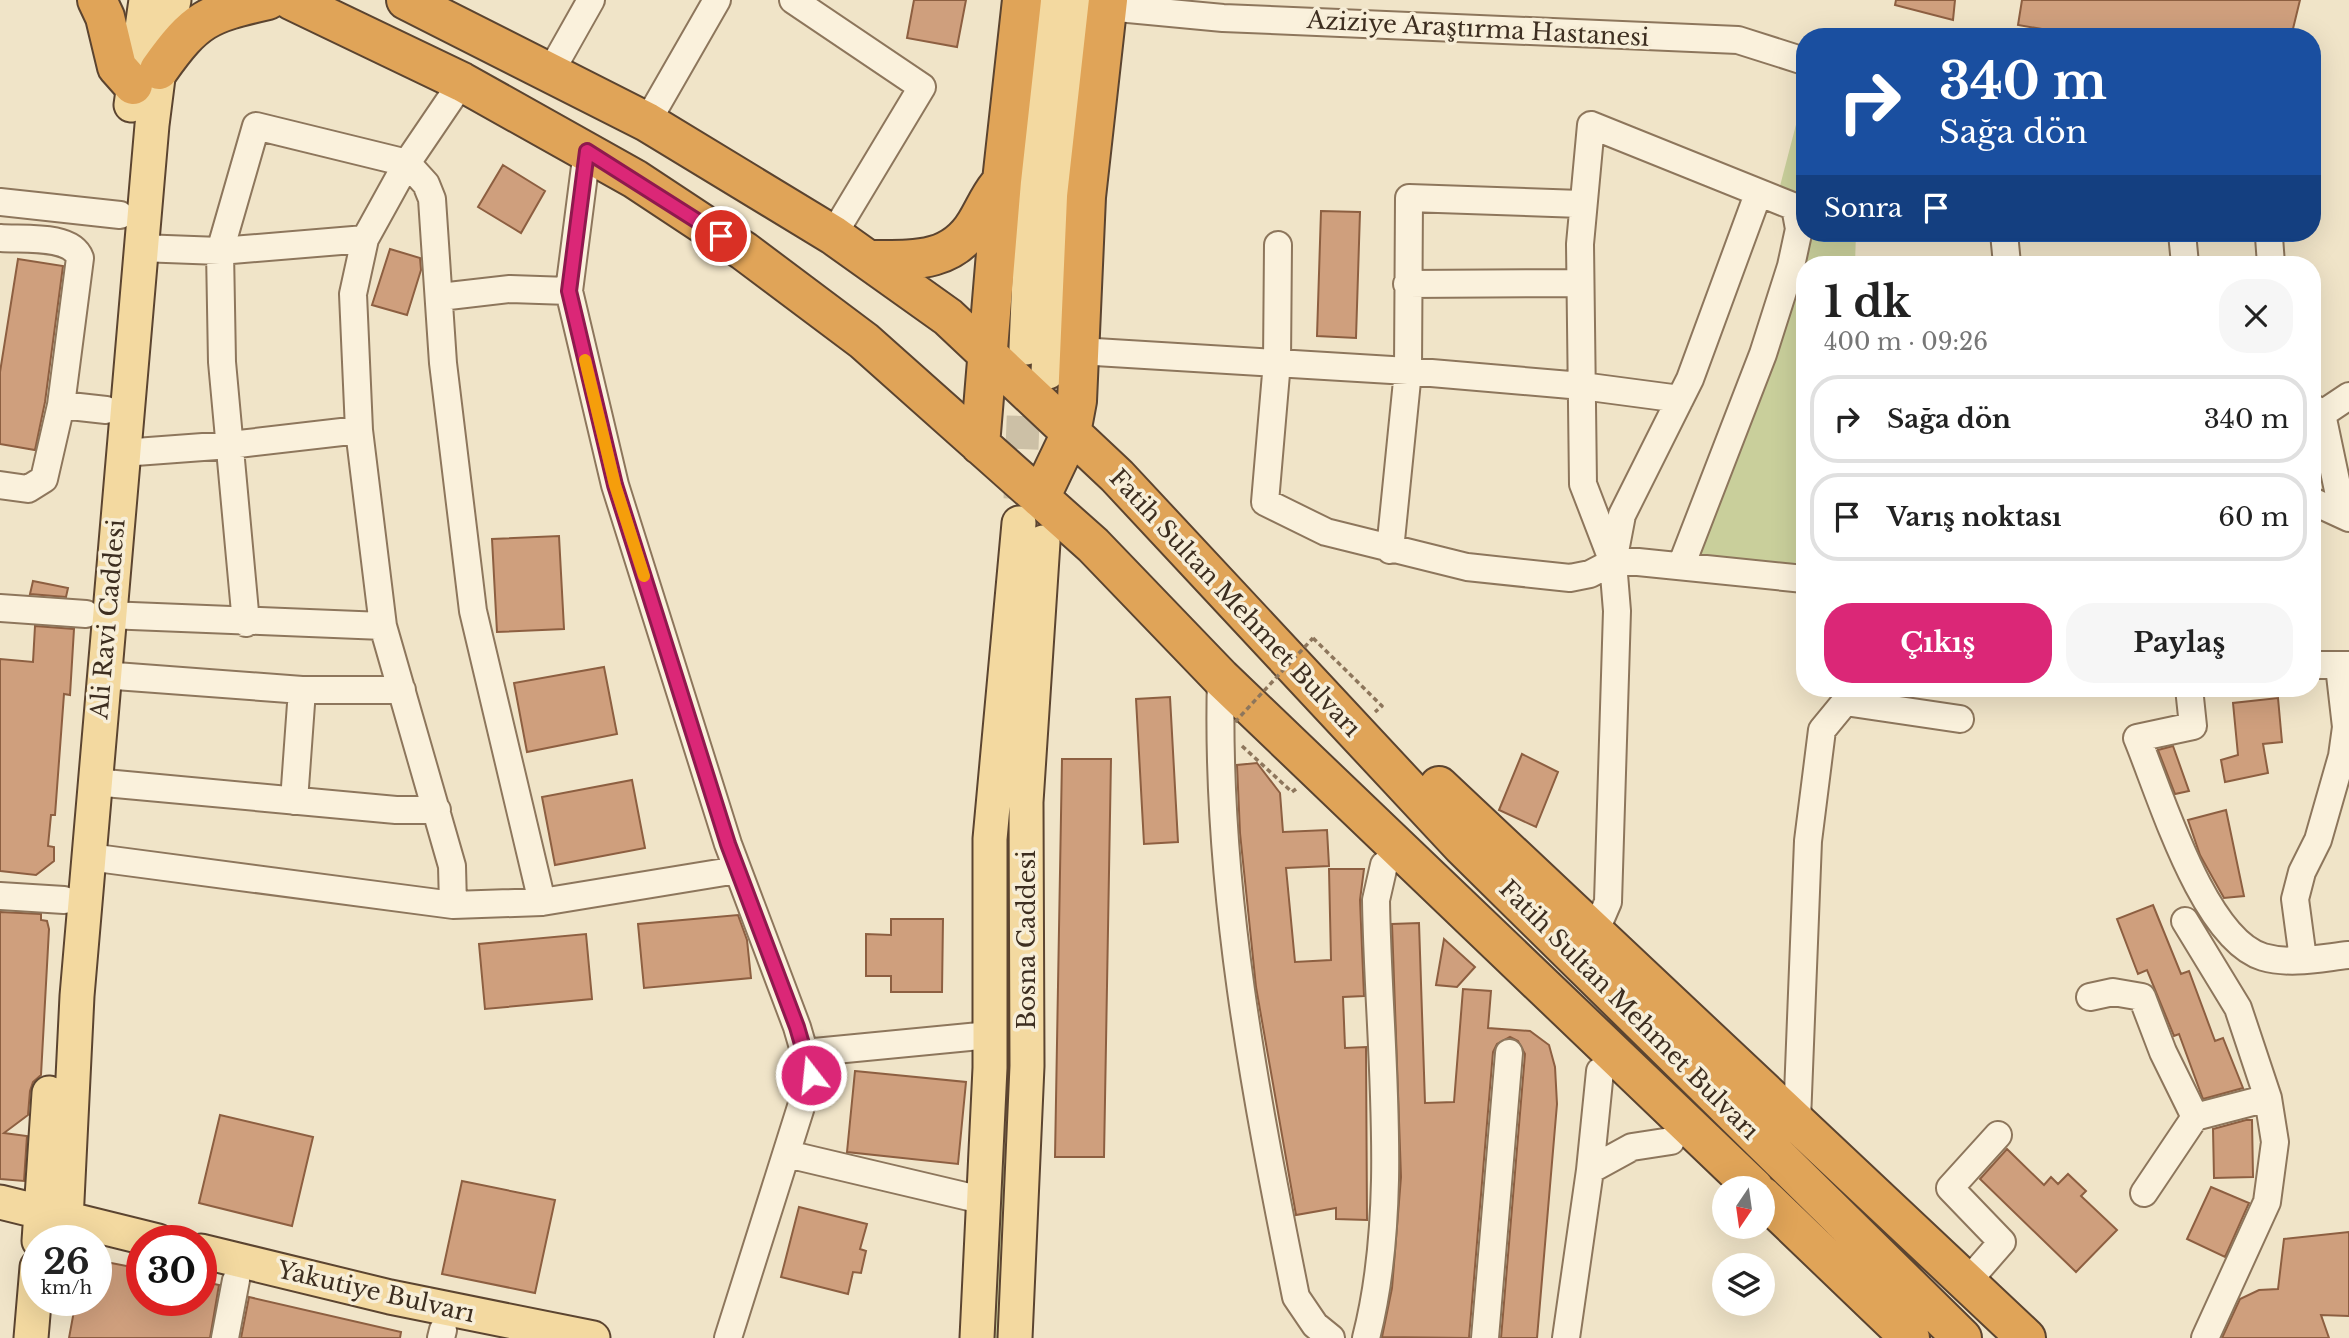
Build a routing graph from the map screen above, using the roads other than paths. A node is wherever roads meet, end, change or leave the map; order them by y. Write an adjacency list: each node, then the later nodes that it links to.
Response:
1 (97, 0): 15 (highway)
2 (146, 0): 15 (main road, Ali Ravi Caddesi)
3 (174, 0): 15 (main road, Ali Ravi Caddesi)
4 (268, 0): 15 (highway)
5 (291, 0): 16 (highway, Fatih Sultan Mehmet Bulvarı)
6 (406, 0): 14 (highway, Fatih Sultan Mehmet Bulvarı)
7 (591, 0): 14 (street)
8 (718, 0): 17 (street)
9 (793, 0): 26 (street)
10 (1023, 0): 20 (highway)
11 (1055, 0): 38 (main road)
12 (1097, 2): 13 (street, Aziziye Araştırma Hastanesi); 39 (highway); 43 (main road)
13 (1796, 58)
14 (551, 71): 17 (highway, Fatih Sultan Mehmet Bulvarı)
15 (146, 77): 25 (main road, Ali Ravi Caddesi); 31 (main road, Ali Ravi Caddesi)
16 (462, 82): 18 (highway, Fatih Sultan Mehmet Bulvarı); 19 (street)
17 (647, 122): 26 (highway, Fatih Sultan Mehmet Bulvarı)
18 (587, 151): 36 (street); 54 (highway, Fatih Sultan Mehmet Bulvarı)
19 (407, 163): 28 (street); 32 (street); 37 (street)
20 (1002, 181): 33 (highway); 40 (highway)
21 (1758, 194): 23 (street); 24 (street); 46 (street)
22 (0, 202): 25 (street)
23 (1581, 204): 34 (street); 35 (street)
24 (1796, 212)
25 (120, 215): 48 (main road, Ali Ravi Caddesi)
26 (833, 235): 33 (highway, Fatih Sultan Mehmet Bulvarı)
27 (0, 238): 47 (street)
28 (365, 239): 32 (street); 50 (street)
29 (1796, 239): 62 (street)
30 (1278, 245): 41 (street)
31 (140, 248): 32 (street); 55 (main road, Ali Ravi Caddesi)
32 (220, 251): 53 (street)
33 (871, 260): 40 (highway, Fatih Sultan Mehmet Bulvarı)
34 (1580, 283): 35 (street); 44 (street)
35 (1407, 284): 42 (street)
36 (569, 291): 37 (street); 83 (street)
37 (440, 297): 86 (street)
38 (1026, 348)
39 (1079, 351): 41 (street); 51 (highway)
40 (987, 353): 51 (highway, Fatih Sultan Mehmet Bulvarı); 54 (highway)
41 (1277, 362): 42 (street); 60 (street)
42 (1408, 371): 44 (street); 60 (street)
43 (1048, 372)
44 (1582, 386): 46 (street); 61 (street)
45 (2349, 396): 49 (street)
46 (1680, 399): 61 (street)
47 (61, 405): 48 (street); 56 (street)
48 (106, 410): 65 (main road, Ali Ravi Caddesi)
49 (2321, 412)
50 (359, 430): 53 (street); 67 (street)
51 (1071, 433): 59 (highway); 71 (highway, Fatih Sultan Mehmet Bulvarı)
52 (2321, 435): 58 (street)
53 (230, 445): 55 (street); 66 (street)
54 (980, 445): 59 (highway, Fatih Sultan Mehmet Bulvarı)
55 (122, 453): 65 (main road, Ali Ravi Caddesi)
56 (0, 485)
57 (2321, 505): 58 (street)
58 (2346, 516)
59 (1034, 521): 75 (highway, Fatih Sultan Mehmet Bulvarı); 93 (main road); 130 (main road, Bosna Caddesi)
60 (1390, 550): 61 (street)
61 (1613, 562): 62 (street); 89 (street)
62 (1681, 566): 63 (street)
63 (1796, 578)
64 (0, 608): 65 (street)
65 (97, 615): 66 (street); 70 (main road, Ali Ravi Caddesi); 85 (main road, Ali Ravi Caddesi)
66 (246, 623): 67 (street)
67 (383, 625): 73 (street)
68 (2321, 665): 69 (street)
69 (2344, 666): 77 (street)
70 (102, 675): 72 (street); 78 (main road, Ali Ravi Caddesi)
71 (1313, 685): 89 (highway); 137 (highway, Fatih Sultan Mehmet Bulvarı)
72 (302, 690): 73 (street); 79 (street)
73 (402, 690): 80 (street)
74 (2190, 697): 91 (street)
75 (1226, 703): 82 (highway); 104 (highway, Fatih Sultan Mehmet Bulvarı); 131 (street)
76 (1960, 719): 99 (street)
77 (2348, 727): 91 (street)
78 (94, 782): 79 (street); 81 (main road, Ali Ravi Caddesi)
79 (294, 801): 80 (street)
80 (437, 810): 87 (street)
81 (89, 857): 87 (street); 113 (main road, Ali Ravi Caddesi)
82 (1384, 865): 96 (highway); 132 (street)
83 (737, 870): 86 (street); 94 (street)
84 (0, 897): 85 (street)
85 (64, 900): 112 (main road, Ali Ravi Caddesi)
86 (542, 902): 87 (street)
87 (453, 905)
88 (2185, 921): 97 (street)
89 (1596, 930): 99 (highway)
90 (2349, 955): 91 (street)
91 (2303, 959)
92 (2090, 997): 98 (street)
93 (990, 1035): 94 (street); 107 (main road)
94 (804, 1053): 102 (street)
95 (1509, 1053): 133 (street)
96 (1601, 1071): 101 (highway); 103 (street)
97 (2268, 1098): 98 (street); 139 (street)
98 (2195, 1117): 106 (street)
99 (1797, 1120): 119 (highway)
100 (1998, 1135): 119 (street)
101 (1671, 1141): 103 (street); 105 (highway)
102 (787, 1154): 107 (street); 128 (street)
103 (1590, 1170): 134 (street)
104 (1741, 1176)
105 (1712, 1182)
106 (2144, 1193)
107 (986, 1201): 129 (main road)
108 (0, 1202): 111 (main road)
109 (1775, 1208): 136 (highway)
110 (0, 1222): 114 (main road)
111 (44, 1225)
112 (61, 1225)
113 (62, 1225)
114 (21, 1226)
115 (1770, 1239): 135 (highway)
116 (217, 1255): 127 (main road, Yakutiye Bulvarı)
117 (217, 1275): 118 (main road, Yakutiye Bulvarı)
118 (236, 1280): 122 (main road, Yakutiye Bulvarı); 125 (street)
119 (1968, 1281): 138 (highway)
120 (33, 1316): 123 (main road)
121 (55, 1316): 124 (main road)
122 (442, 1334): 126 (main road, Yakutiye Bulvarı)
123 (31, 1338)
124 (52, 1338)
125 (225, 1338)
126 (477, 1338)
127 (593, 1338)
128 (728, 1338)
129 (977, 1338)
130 (1016, 1338)
131 (1331, 1338)
132 (1366, 1338)
133 (1485, 1338)
134 (1566, 1338)
135 (1873, 1338)
136 (1910, 1338)
137 (1962, 1338)
138 (2026, 1338)
139 (2205, 1338)

